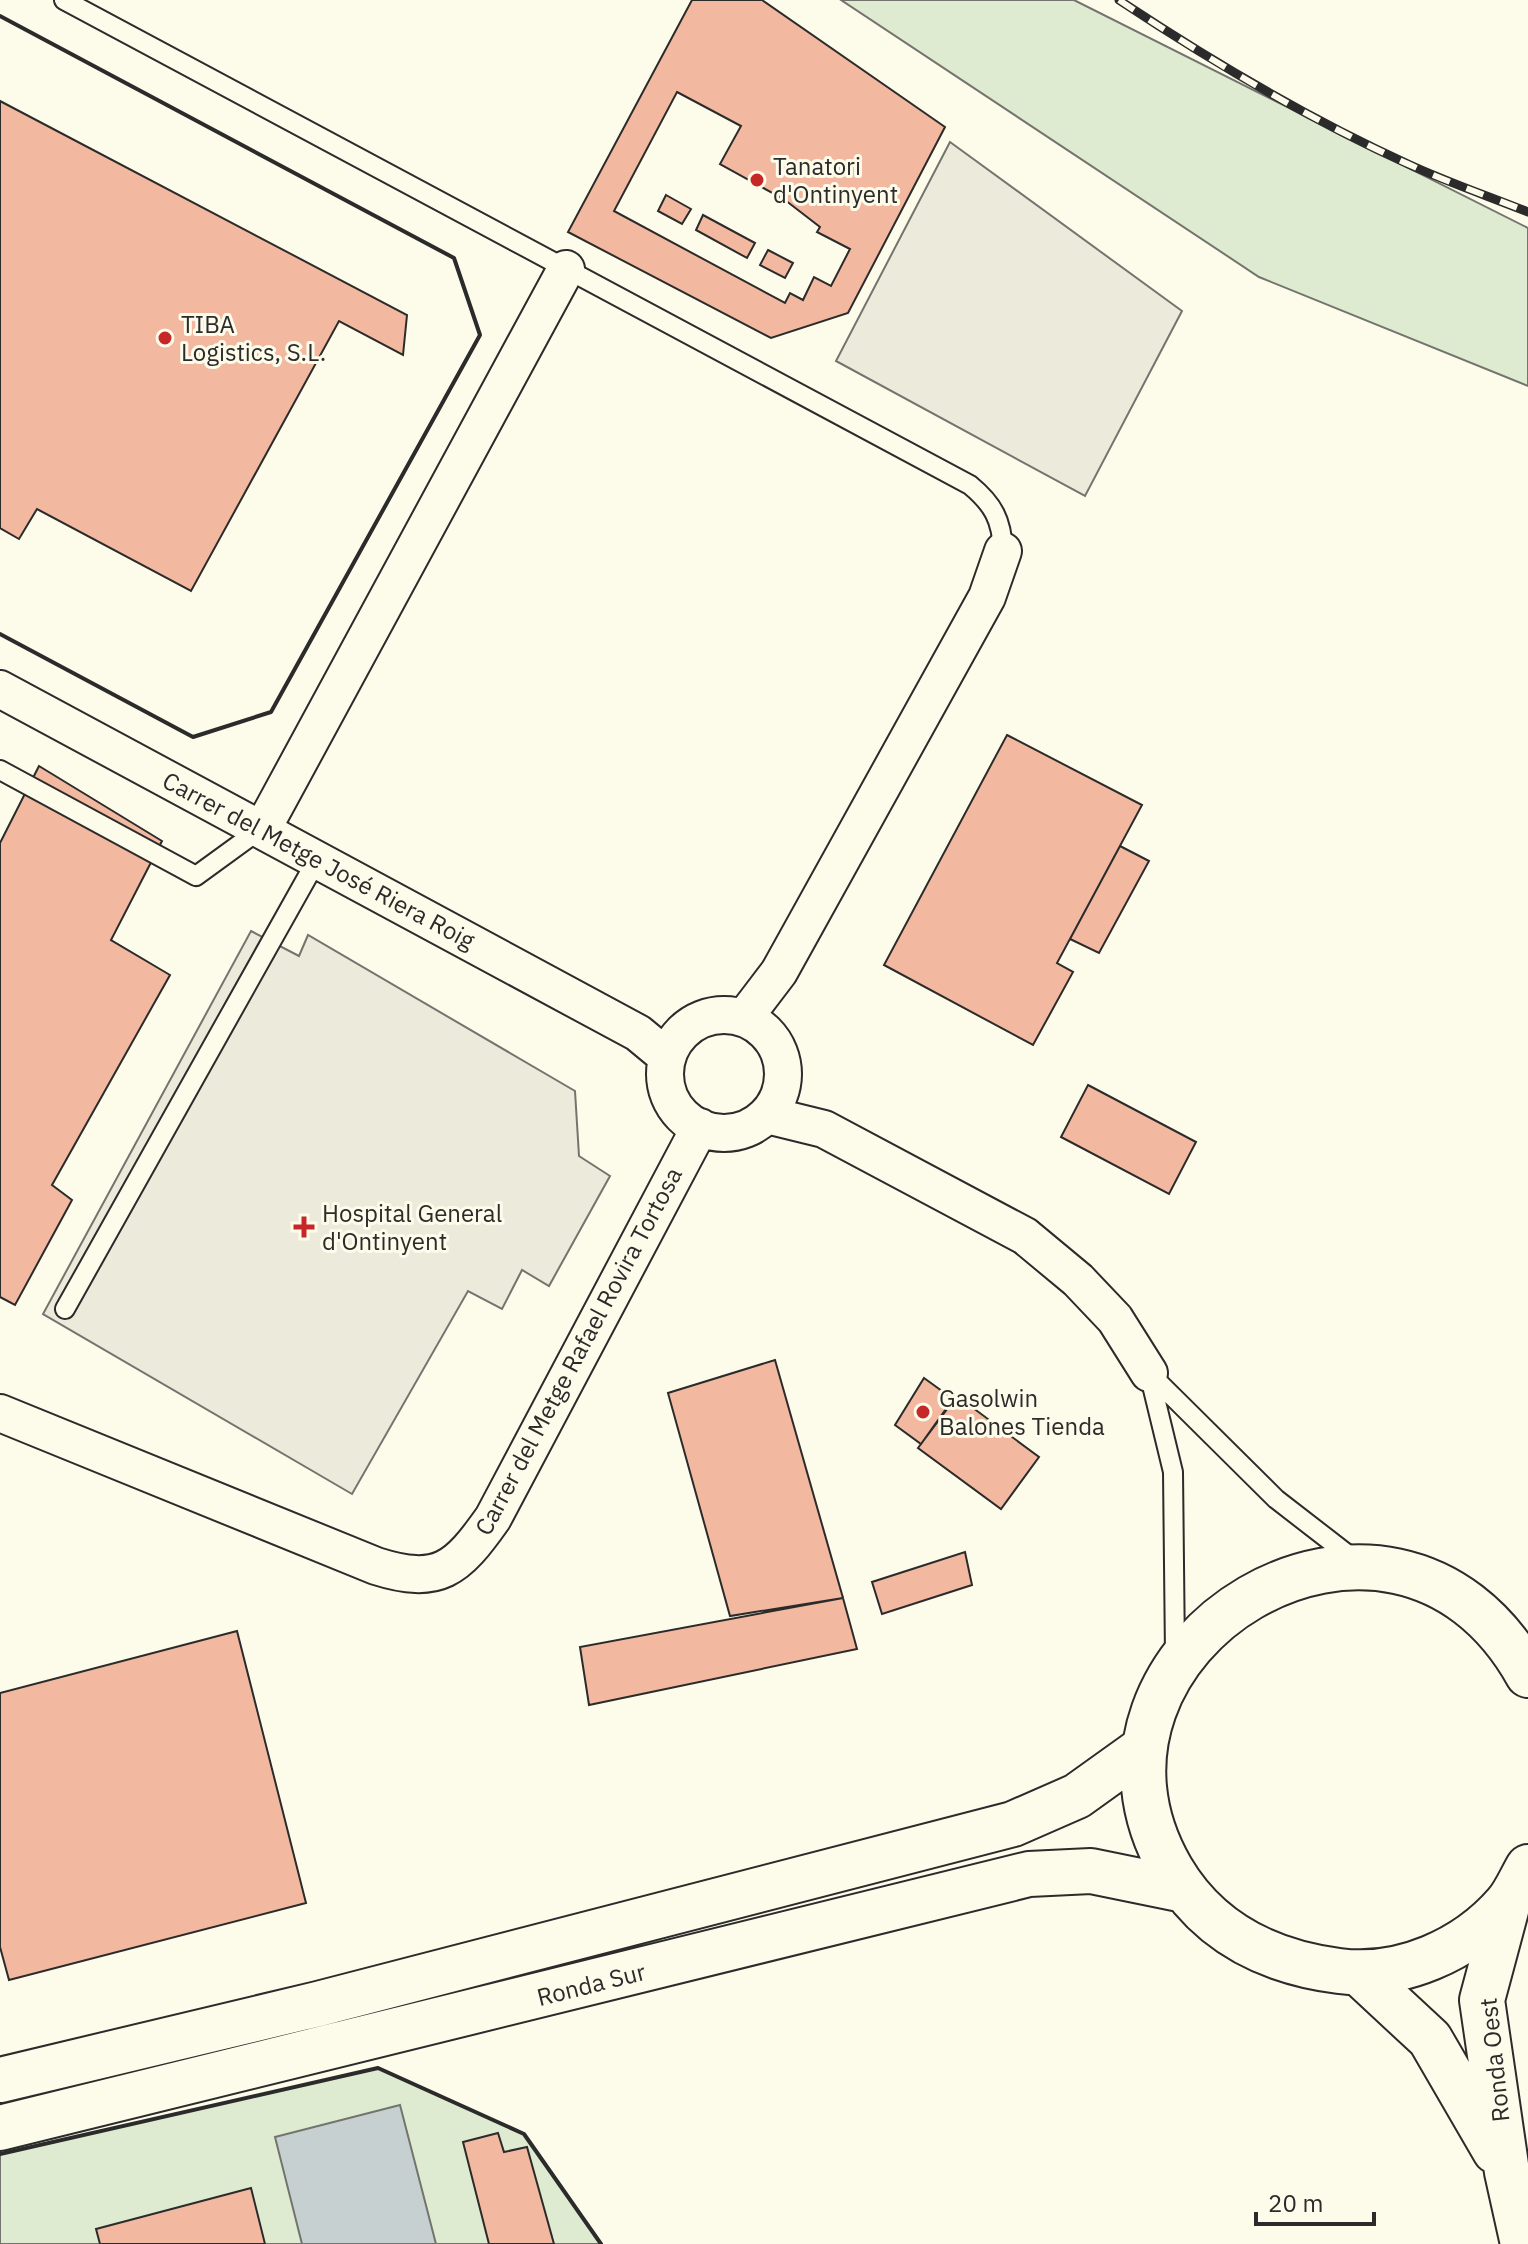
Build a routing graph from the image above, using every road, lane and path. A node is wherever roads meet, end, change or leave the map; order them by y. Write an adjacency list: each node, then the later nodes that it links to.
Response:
1 (64, 0): 2 (lane)
2 (566, 269): 3 (lane); 6 (street)
3 (1003, 551): 8 (street)
4 (0, 689): 6 (street, Carrer del Metge José Riera Roig)
5 (0, 770): 6 (lane)
6 (263, 828): 7 (street, Carrer del Metge José Riera Roig)
7 (318, 858): 9 (street, Carrer del Metge José Riera Roig); 12 (lane)
8 (752, 1022): 9 (street); 10 (street)
9 (671, 1048): 11 (street)
10 (774, 1101): 11 (street); 13 (street)
11 (700, 1127): 14 (street, Carrer del Metge Rafael Rovira Tortosa)
12 (65, 1309)
13 (1149, 1373): 15 (lane); 17 (lane)
14 (0, 1413)
15 (1366, 1568): 16 (main road); 17 (main road)
16 (1524, 1660)
17 (1175, 1669): 18 (main road)
18 (1144, 1748): 20 (main road); 22 (main road, Ronda Sur)
19 (1518, 1885): 21 (main road); 24 (main road, Ronda Oest)
20 (1184, 1890): 21 (main road); 23 (main road, Ronda Sur)
21 (1360, 1974): 24 (main road, Ronda Oest)
22 (0, 2080)
23 (0, 2128)
24 (1507, 2172): 25 (main road, Ronda Oest)
25 (1523, 2244)

